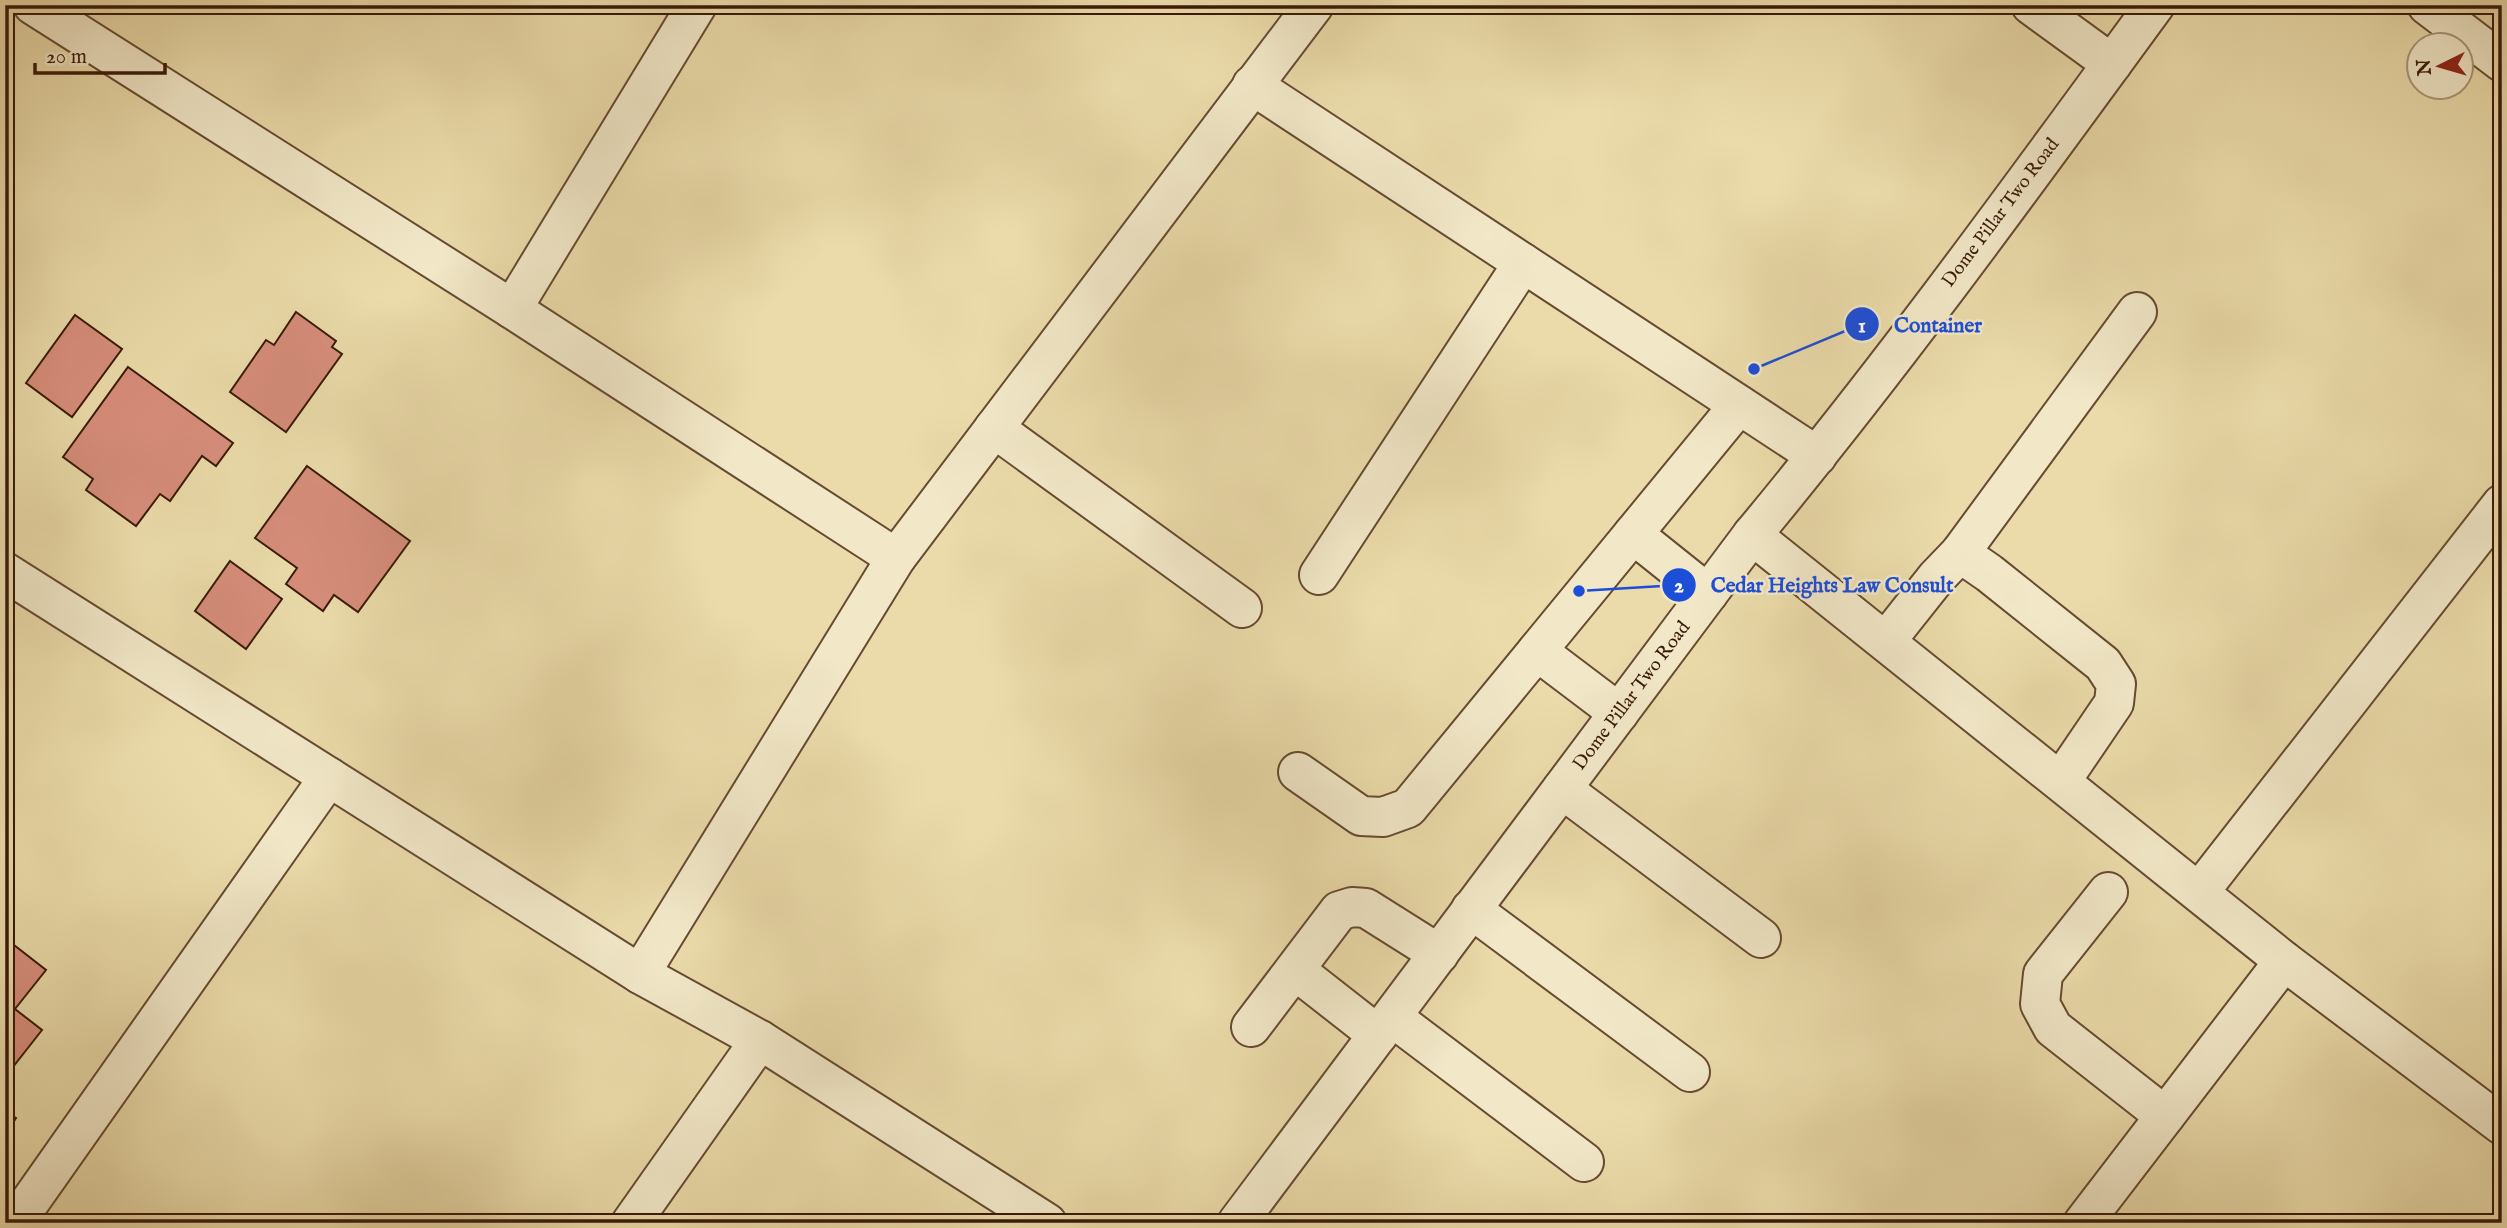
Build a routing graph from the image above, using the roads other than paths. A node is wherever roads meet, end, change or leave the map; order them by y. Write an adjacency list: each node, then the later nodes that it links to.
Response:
1 (33, 5): 11 (street)
2 (697, 5): 11 (street)
3 (1314, 5): 9 (street)
4 (2031, 5): 8 (street)
5 (2155, 5): 8 (street, Dome Pillar Two Road)
6 (2427, 5): 7 (street)
7 (2502, 62)
8 (2112, 64): 15 (street, Dome Pillar Two Road)
9 (1252, 85): 10 (street); 14 (street)
10 (1524, 263): 13 (street); 22 (street)
11 (512, 309): 20 (street)
12 (2137, 312): 19 (street)
13 (1739, 405): 15 (street); 17 (street)
14 (994, 428): 20 (street); 24 (street)
15 (1817, 456): 18 (street, Dome Pillar Two Road)
16 (2502, 503): 32 (street)
17 (1633, 534): 23 (street); 26 (street)
18 (1752, 535): 23 (street, Dome Pillar Two Road); 25 (street)
19 (1960, 553): 25 (street); 30 (street)
20 (896, 558): 39 (street)
21 (5, 572): 29 (street)
22 (1319, 575)
23 (1708, 594): 27 (street, Dome Pillar Two Road)
24 (1242, 608)
25 (1886, 642): 30 (street)
26 (1537, 651): 27 (street); 28 (street)
27 (1619, 713): 31 (street, Dome Pillar Two Road)
28 (1298, 772)
29 (329, 777): 39 (street); 47 (street)
30 (2061, 781): 32 (street)
31 (1562, 789): 34 (street, Dome Pillar Two Road); 35 (street)
32 (2200, 891): 37 (street)
33 (2108, 892): 44 (street)
34 (1471, 909): 36 (street, Dome Pillar Two Road); 43 (street)
35 (1761, 938)
36 (1439, 954): 38 (street); 40 (street, Dome Pillar Two Road)
37 (2284, 961): 44 (street); 45 (street)
38 (1295, 970): 40 (street); 41 (street)
39 (640, 974): 42 (street)
40 (1385, 1026): 46 (street); 50 (street, Dome Pillar Two Road)
41 (1251, 1027)
42 (760, 1040): 48 (street); 49 (street)
43 (1690, 1072)
44 (2165, 1116): 51 (street)
45 (2502, 1125)
46 (1584, 1162)
47 (15, 1223)
48 (631, 1223)
49 (1047, 1223)
50 (1237, 1223)
51 (2083, 1223)

